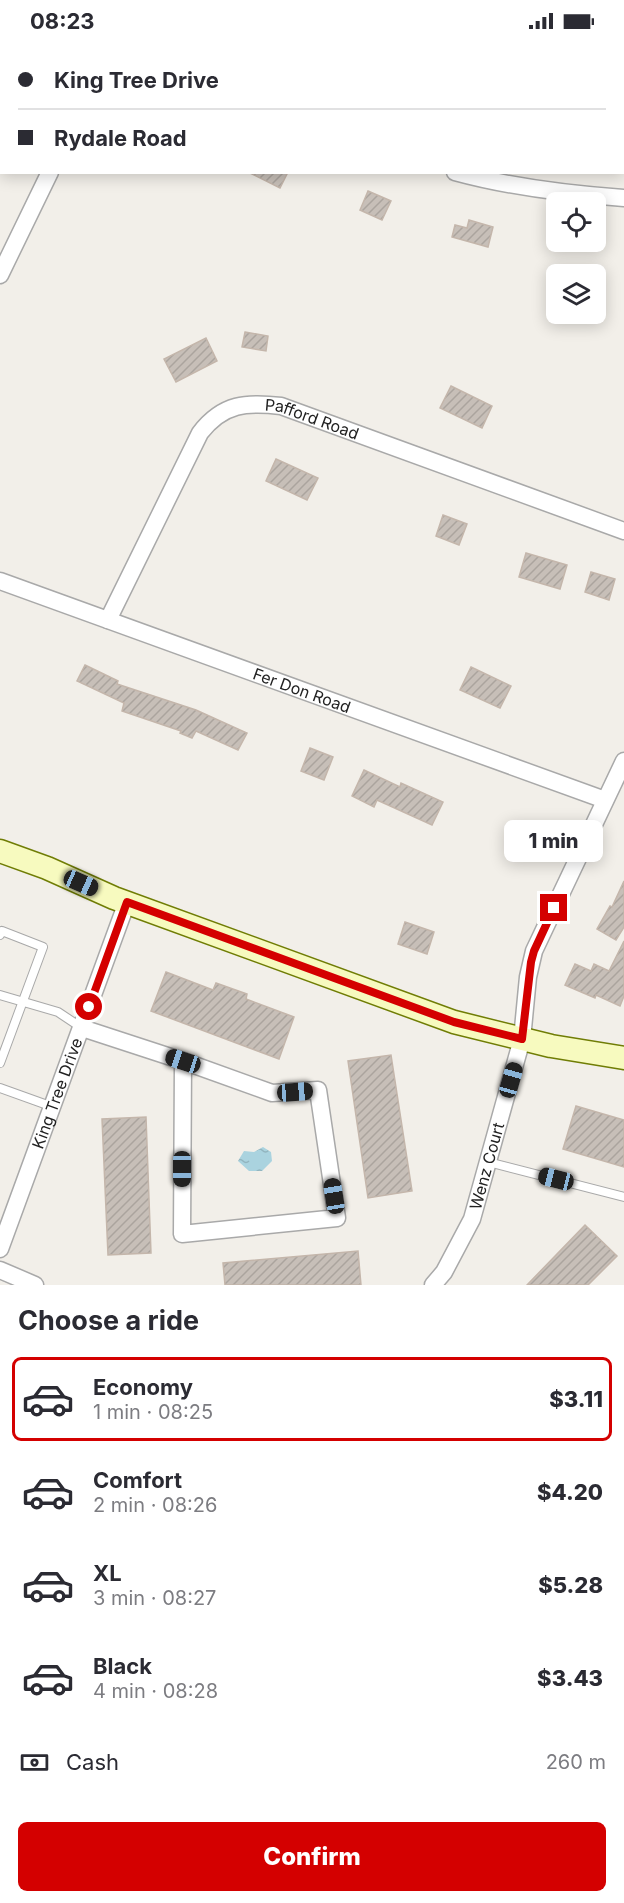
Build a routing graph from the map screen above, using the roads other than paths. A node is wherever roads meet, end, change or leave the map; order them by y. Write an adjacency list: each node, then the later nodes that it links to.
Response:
1 (49, 174): 4 (street)
2 (463, 174): 3 (street)
3 (624, 198)
4 (0, 275)
5 (624, 531): 7 (street, Pafford Road)
6 (0, 581): 7 (street, Fer Don Road)
7 (108, 620): 9 (street, Fer Don Road)
8 (624, 761): 9 (street, Wenz Court)
9 (605, 800): 16 (street, Wenz Court)
10 (0, 851): 11 (street)
11 (127, 902): 15 (street, King Tree Drive); 16 (street)
12 (0, 935): 14 (lane)
13 (0, 995): 14 (lane)
14 (22, 1002): 15 (lane); 19 (lane)
15 (82, 1028): 18 (street); 21 (street, King Tree Drive)
16 (522, 1039): 17 (street); 22 (street, Wenz Court)
17 (624, 1058)
18 (183, 1061): 18 (street)
19 (0, 1063)
20 (0, 1088): 21 (lane)
21 (53, 1107): 24 (street, King Tree Drive)
22 (488, 1162): 23 (lane); 27 (street, Wenz Court)
23 (624, 1197)
24 (0, 1249)
25 (0, 1270): 26 (street)
26 (35, 1285)
27 (433, 1285)

